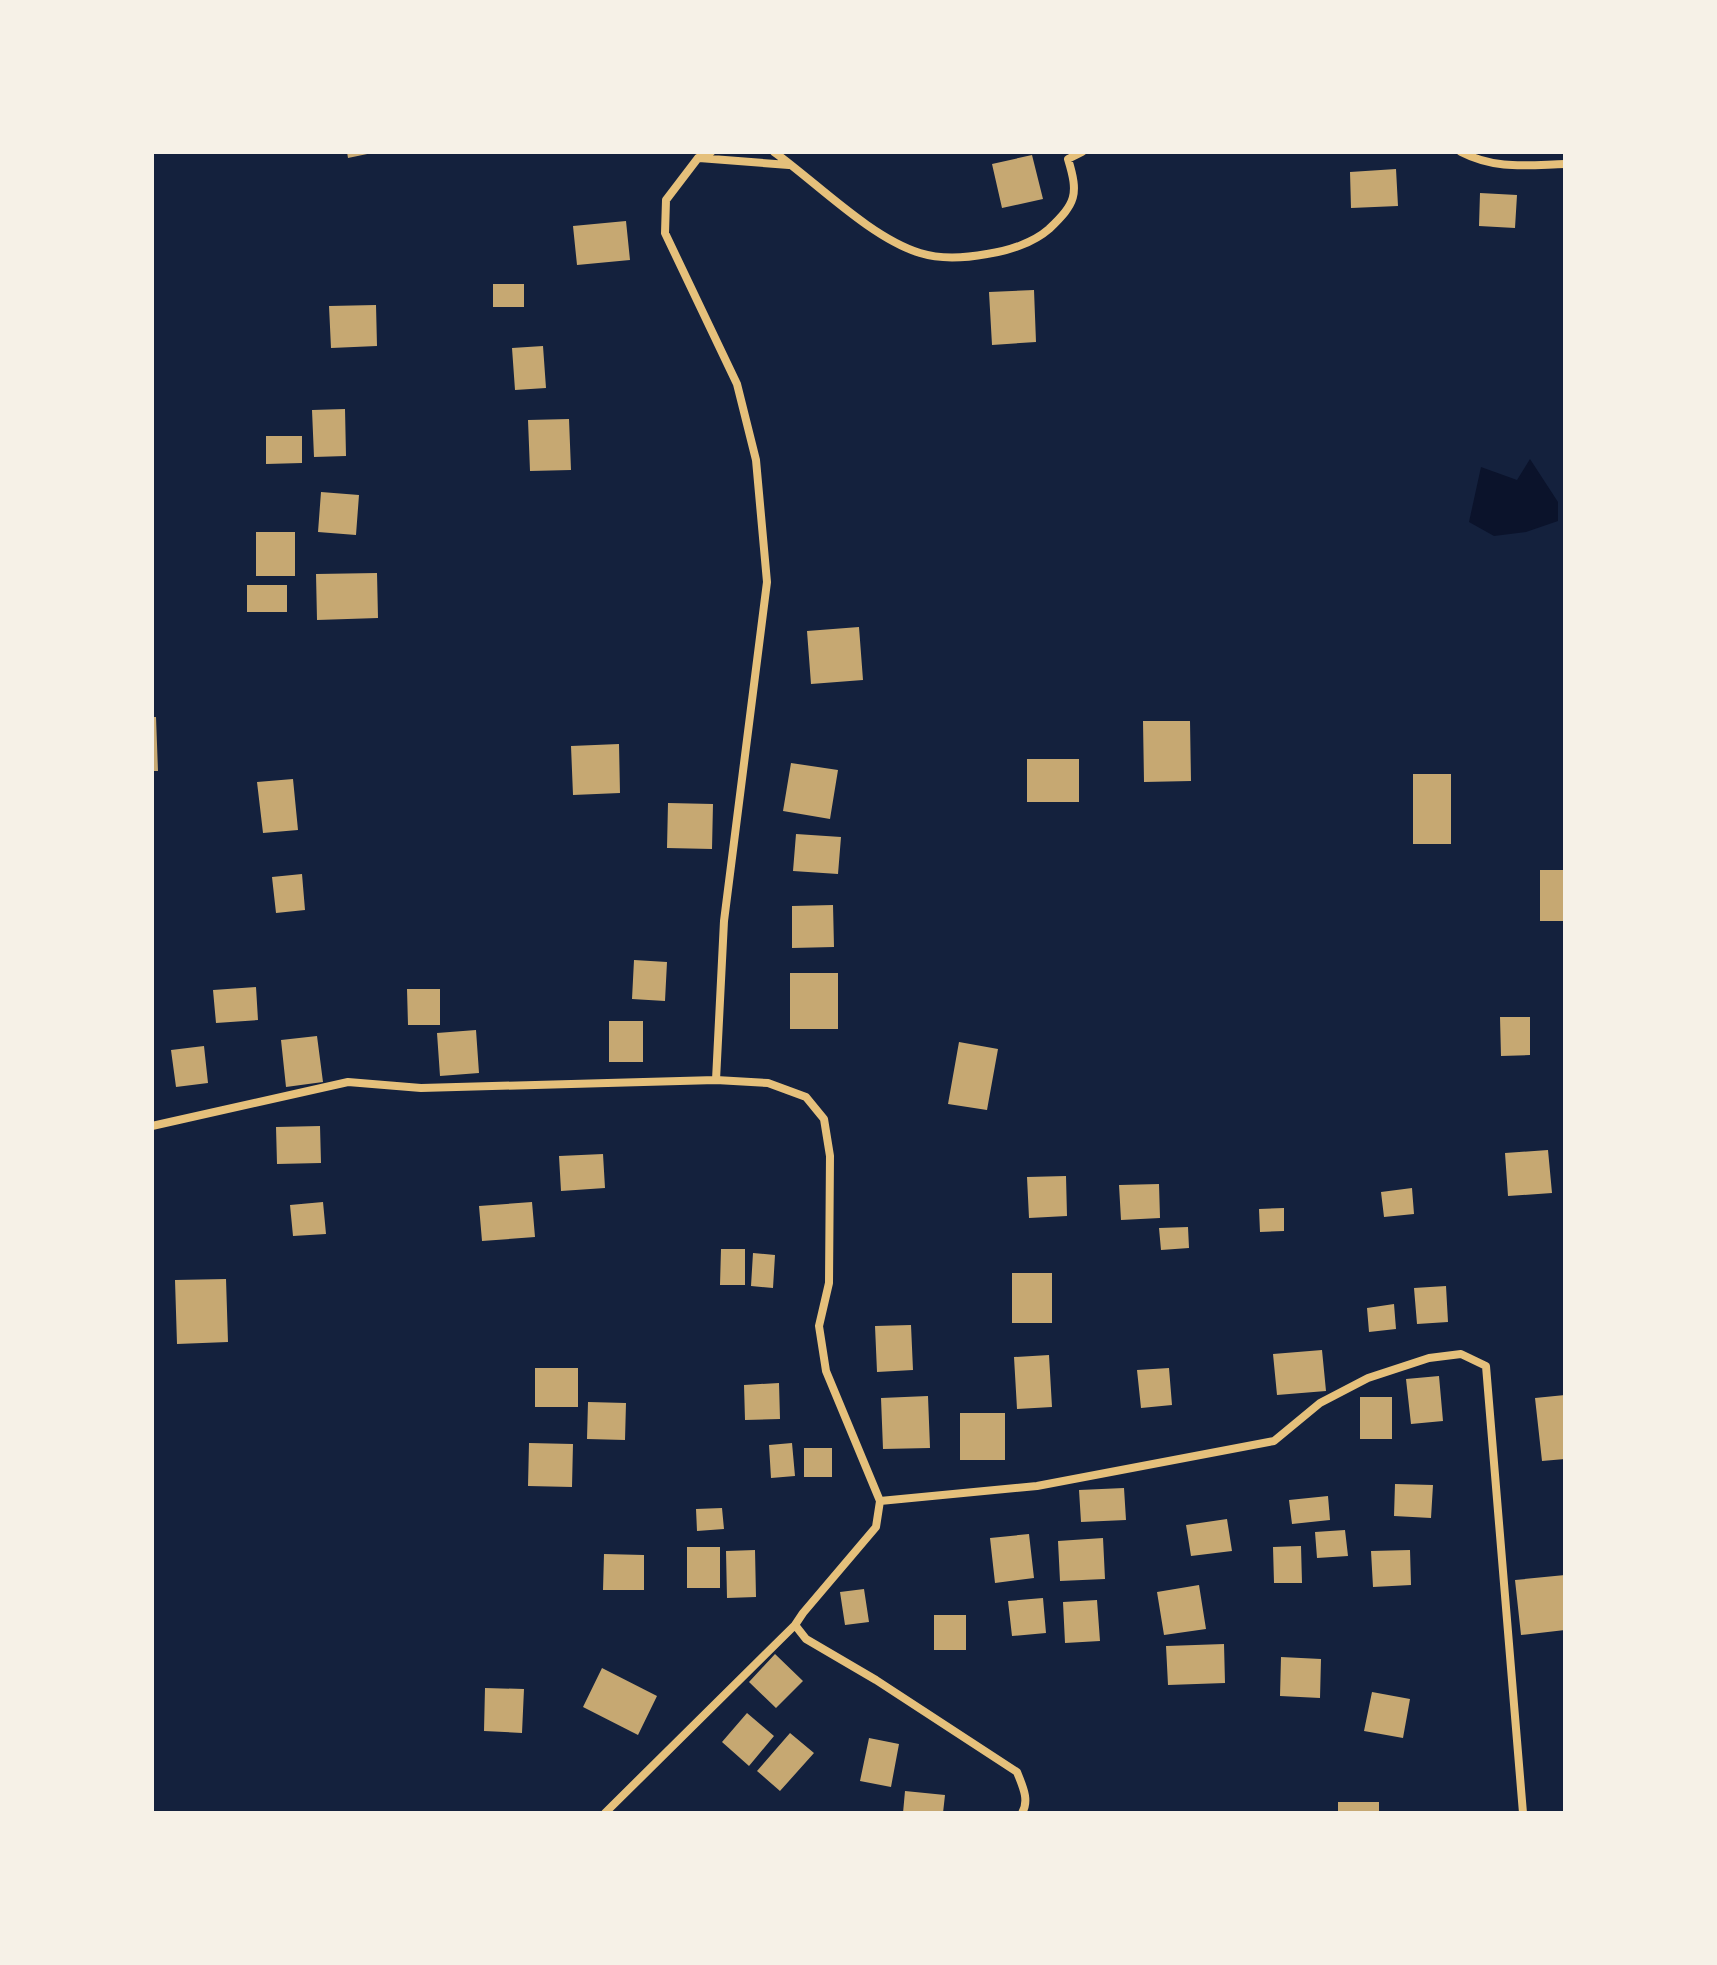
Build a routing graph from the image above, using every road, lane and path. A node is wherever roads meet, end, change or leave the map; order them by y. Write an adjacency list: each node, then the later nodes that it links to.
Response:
1 (711, 152): 5 (street)
2 (774, 152): 7 (street)
3 (1082, 152): 7 (street)
4 (1461, 152): 6 (street)
5 (698, 158): 7 (street); 8 (street)
6 (1565, 164)
7 (792, 165)
8 (716, 1080): 9 (street); 10 (street)
9 (152, 1126)
10 (880, 1501): 11 (street); 14 (street)
11 (795, 1625): 12 (street); 13 (street)
12 (605, 1813)
13 (1022, 1813)
14 (1523, 1813)

